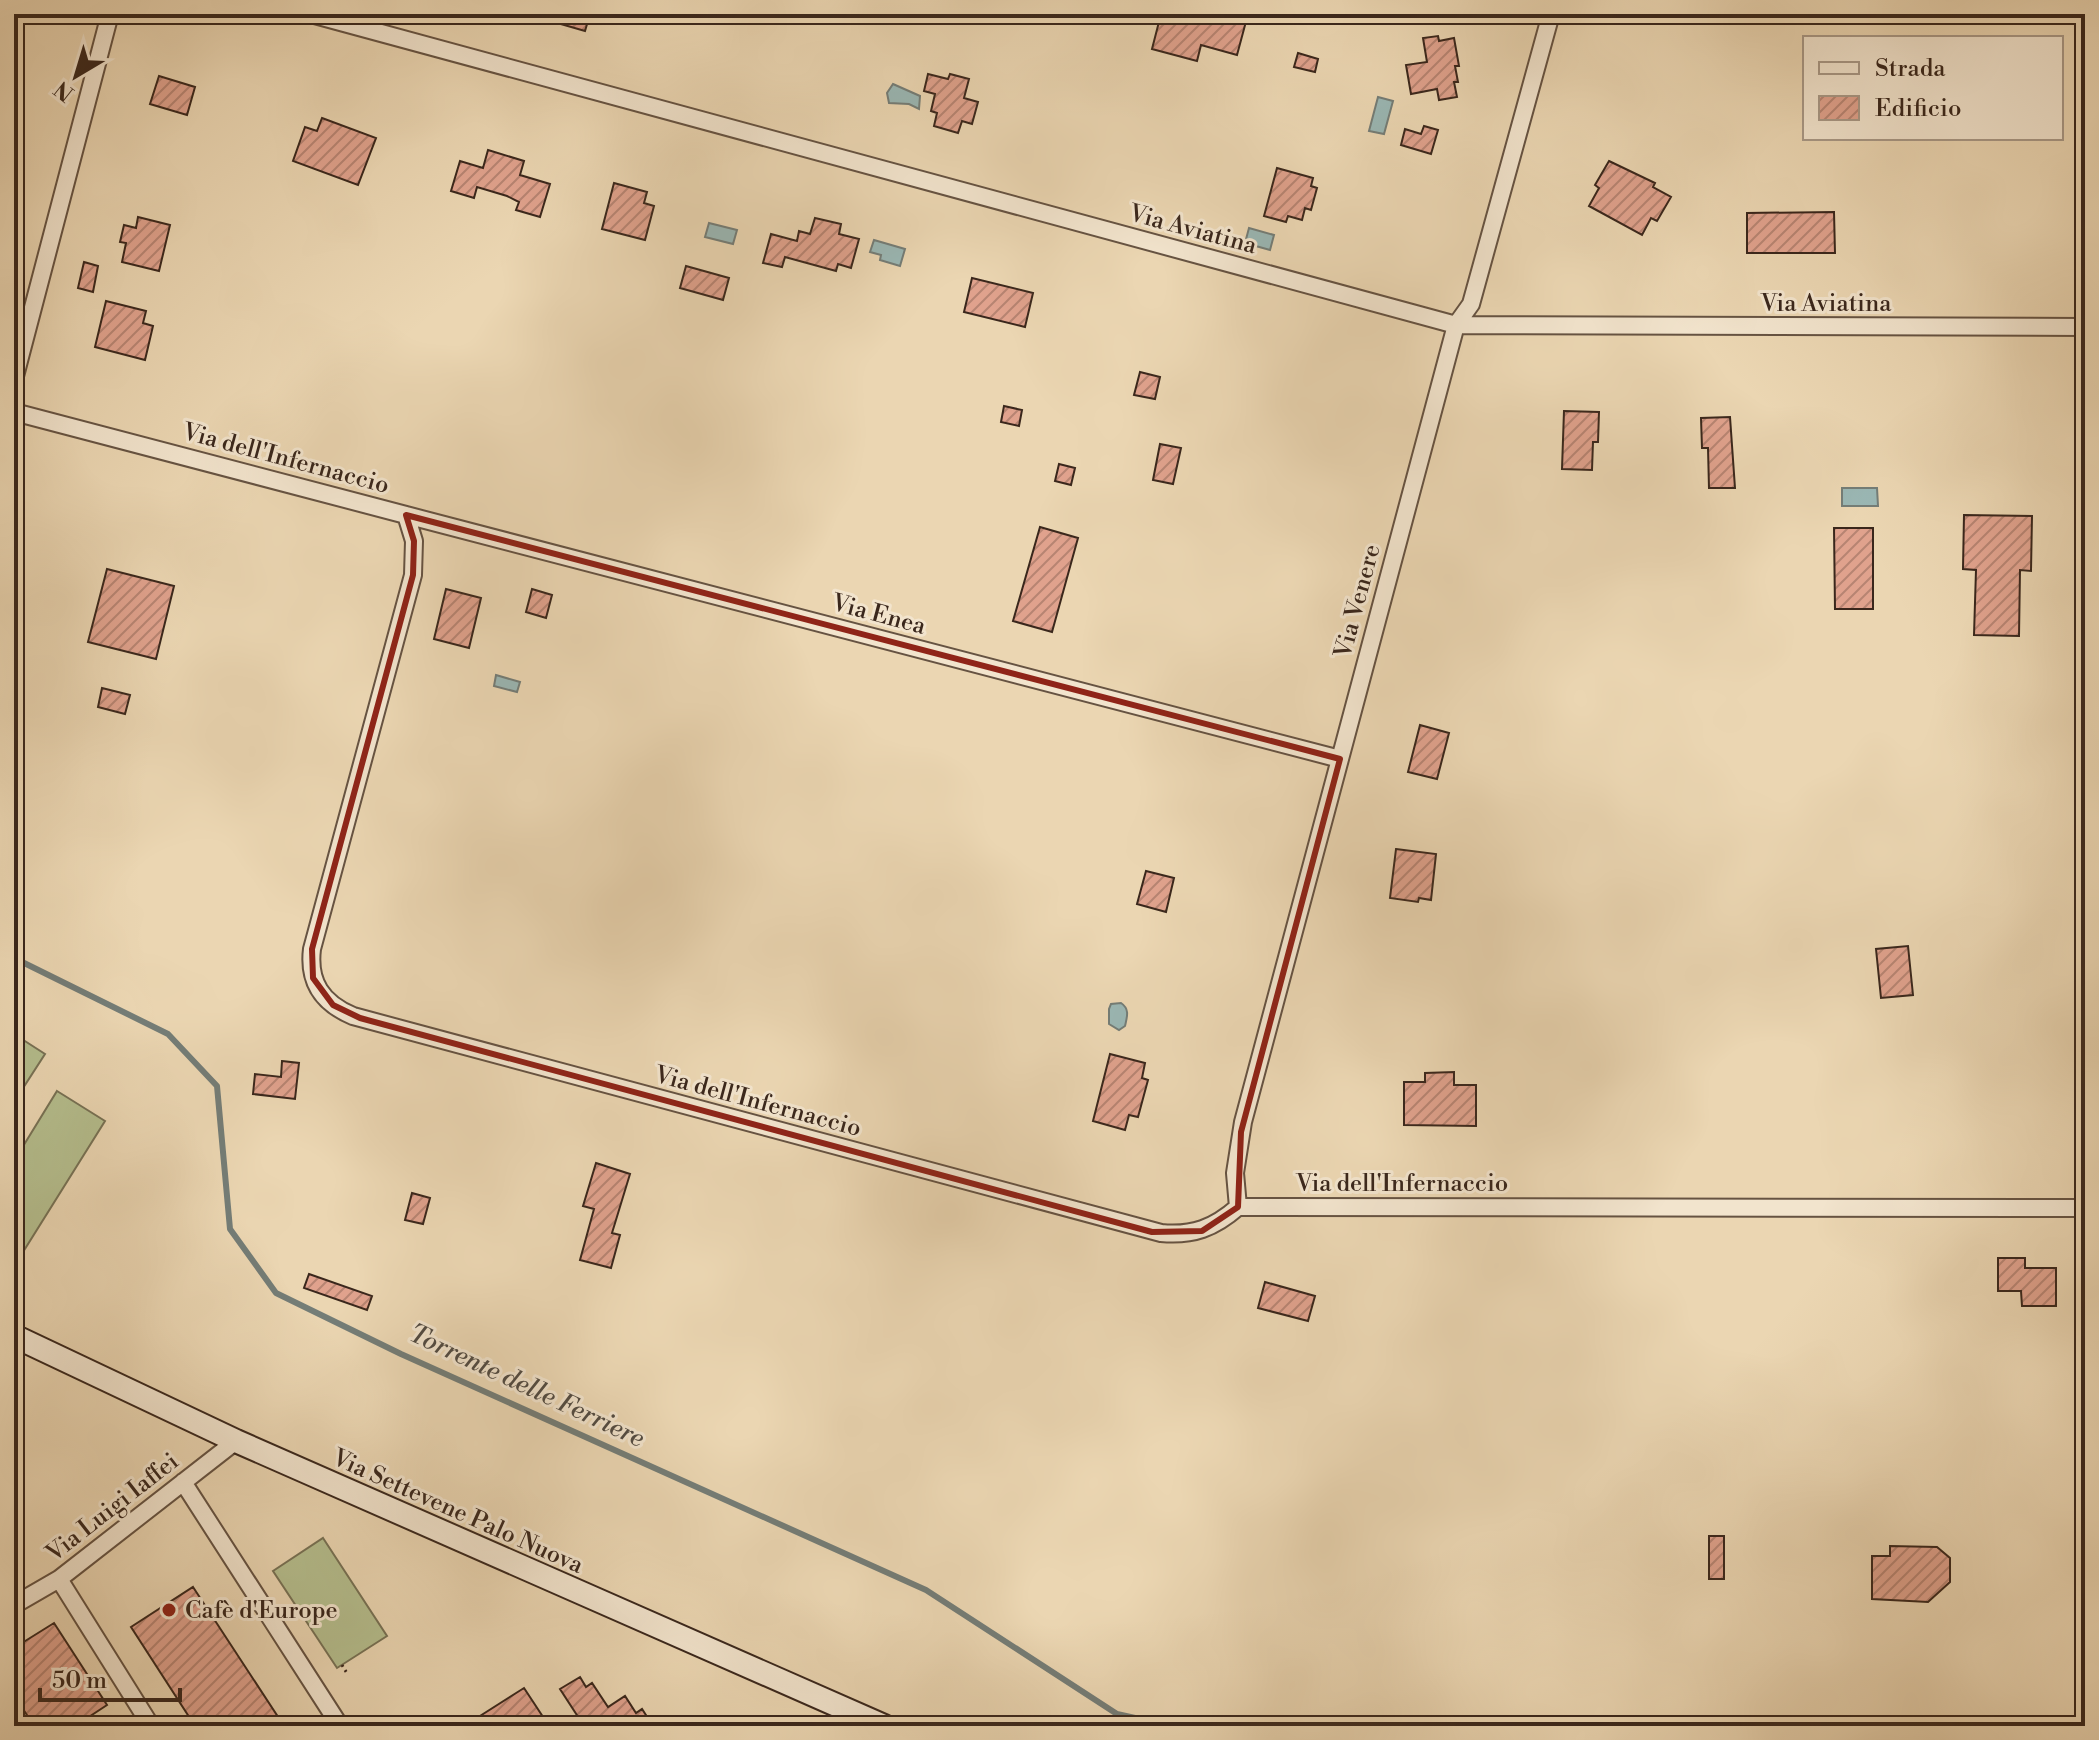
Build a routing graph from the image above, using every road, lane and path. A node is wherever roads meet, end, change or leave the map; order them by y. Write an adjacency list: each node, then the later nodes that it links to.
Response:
1 (110, 14): 6 (street)
2 (311, 14): 4 (street, Via Aviatina)
3 (1551, 14): 4 (street, Via Venere)
4 (1456, 325): 5 (street, Via Aviatina); 9 (street, Via Venere)
5 (2085, 327)
6 (14, 380)
7 (14, 412): 8 (street, Via dell'Infernaccio)
8 (406, 515): 9 (street, Via Enea); 10 (street, Via dell'Infernaccio)
9 (1340, 759): 10 (street, Via Venere)
10 (1238, 1207): 11 (street, Via dell'Infernaccio)
11 (2085, 1208)
12 (14, 1336): 13 (main road, Via Settevene Palo Nuova)
13 (236, 1441): 14 (street, Via Luigi Iaffei); 21 (main road, Via Settevene Palo Nuova)
14 (183, 1482): 15 (street, Via Luigi Iaffei); 20 (street)
15 (59, 1579): 16 (street, Via Luigi Iaffei); 19 (street)
16 (14, 1605)
17 (342, 1665): 18 (path)
18 (348, 1675)
19 (151, 1726)
20 (340, 1726)
21 (884, 1726)

